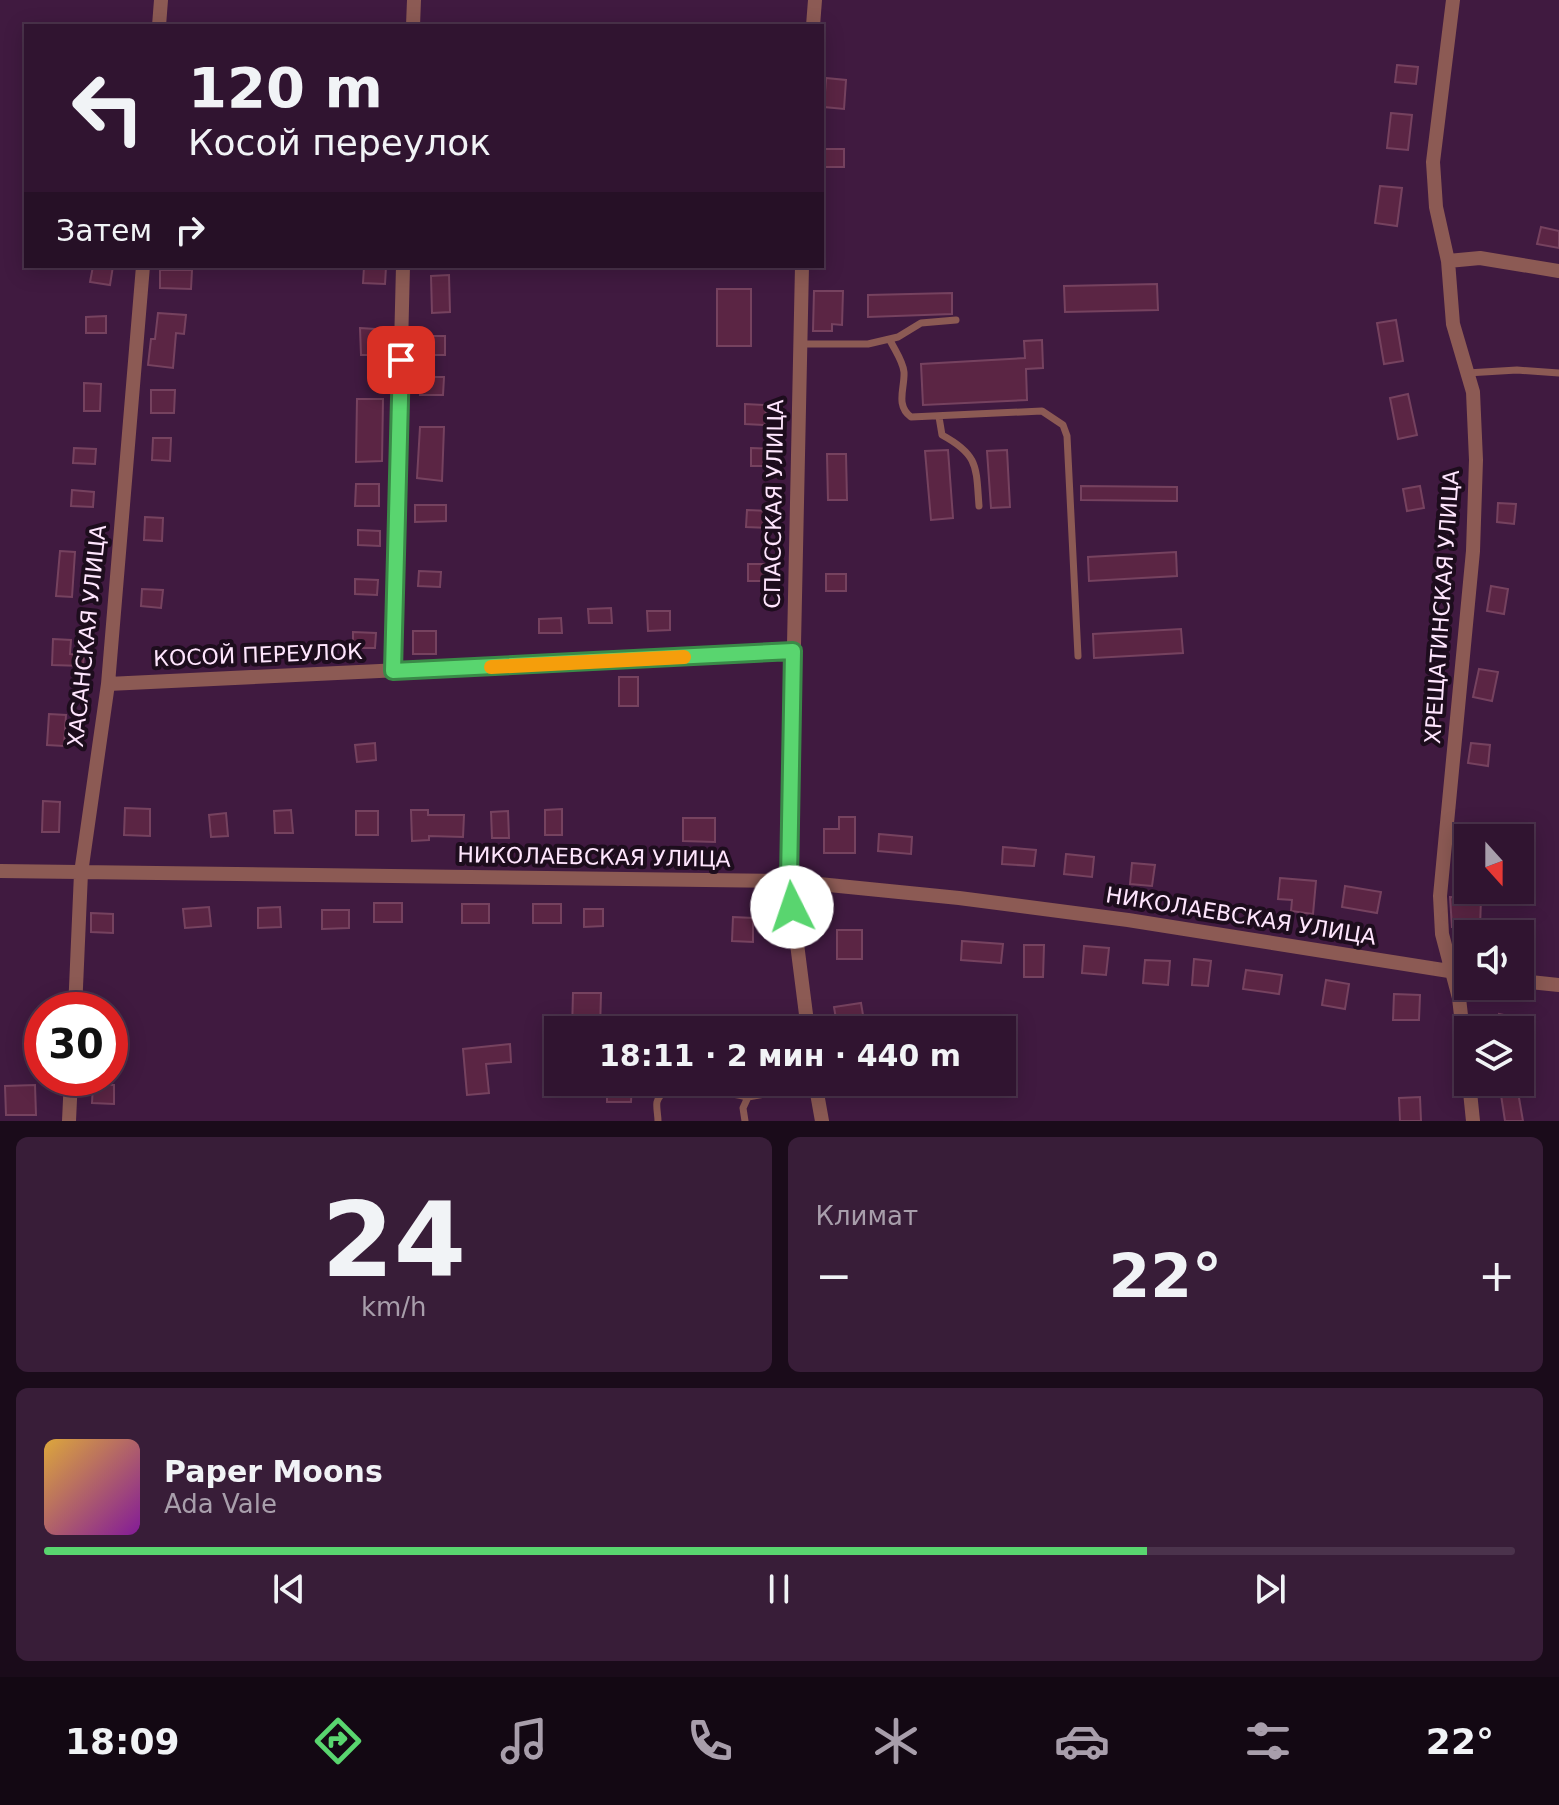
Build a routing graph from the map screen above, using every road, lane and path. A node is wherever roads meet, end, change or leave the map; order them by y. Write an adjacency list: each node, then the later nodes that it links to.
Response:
1 (161, 0): 5 (street)
2 (414, 0): 6 (street)
3 (815, 0): 7 (street)
4 (1453, 0): 8 (street, ХРЕЩАТИНСКАЯ УЛИЦА)
5 (159, 24)
6 (413, 24)
7 (813, 24)
8 (1448, 261): 12 (street); 16 (street, ХРЕЩАТИНСКАЯ УЛИЦА)
9 (143, 268): 23 (street, ХАСАНСКАЯ УЛИЦА)
10 (403, 268): 22 (street)
11 (802, 268): 15 (street, СПАССКАЯ УЛИЦА)
12 (1559, 271)
13 (956, 320): 14 (lane)
14 (890, 340): 15 (lane); 18 (lane)
15 (800, 344): 20 (street, СПАССКАЯ УЛИЦА)
16 (1467, 373): 17 (lane); 27 (street, ХРЕЩАТИНСКАЯ УЛИЦА)
17 (1559, 373)
18 (939, 417): 19 (lane); 21 (lane)
19 (979, 506)
20 (793, 651): 22 (street, КОСОЙ ПЕРЕУЛОК); 26 (street, СПАССКАЯ УЛИЦА)
21 (1078, 656)
22 (393, 671): 23 (street, КОСОЙ ПЕРЕУЛОК)
23 (108, 684): 25 (street, ХАСАНСКАЯ УЛИЦА)
24 (0, 871): 25 (street, НИКОЛАЕВСКАЯ УЛИЦА)
25 (81, 873): 26 (street, НИКОЛАЕВСКАЯ УЛИЦА); 31 (street, ХАСАНСКАЯ УЛИЦА)
26 (789, 881): 27 (street, НИКОЛАЕВСКАЯ УЛИЦА); 32 (street, СПАССКАЯ УЛИЦА)
27 (1451, 971): 28 (street, НИКОЛАЕВСКАЯ УЛИЦА); 33 (street, ХРЕЩАТИНСКАЯ УЛИЦА)
28 (1454, 972)
29 (1534, 982): 30 (street)
30 (1559, 985)
31 (76, 992)
32 (806, 1016)
33 (1461, 1016)
34 (70, 1096): 39 (street)
35 (753, 1096): 38 (lane)
36 (818, 1096): 42 (street)
37 (1470, 1096): 43 (street)
38 (748, 1097): 40 (lane); 41 (lane)
39 (69, 1121)
40 (658, 1121)
41 (745, 1121)
42 (822, 1121)
43 (1473, 1121)

